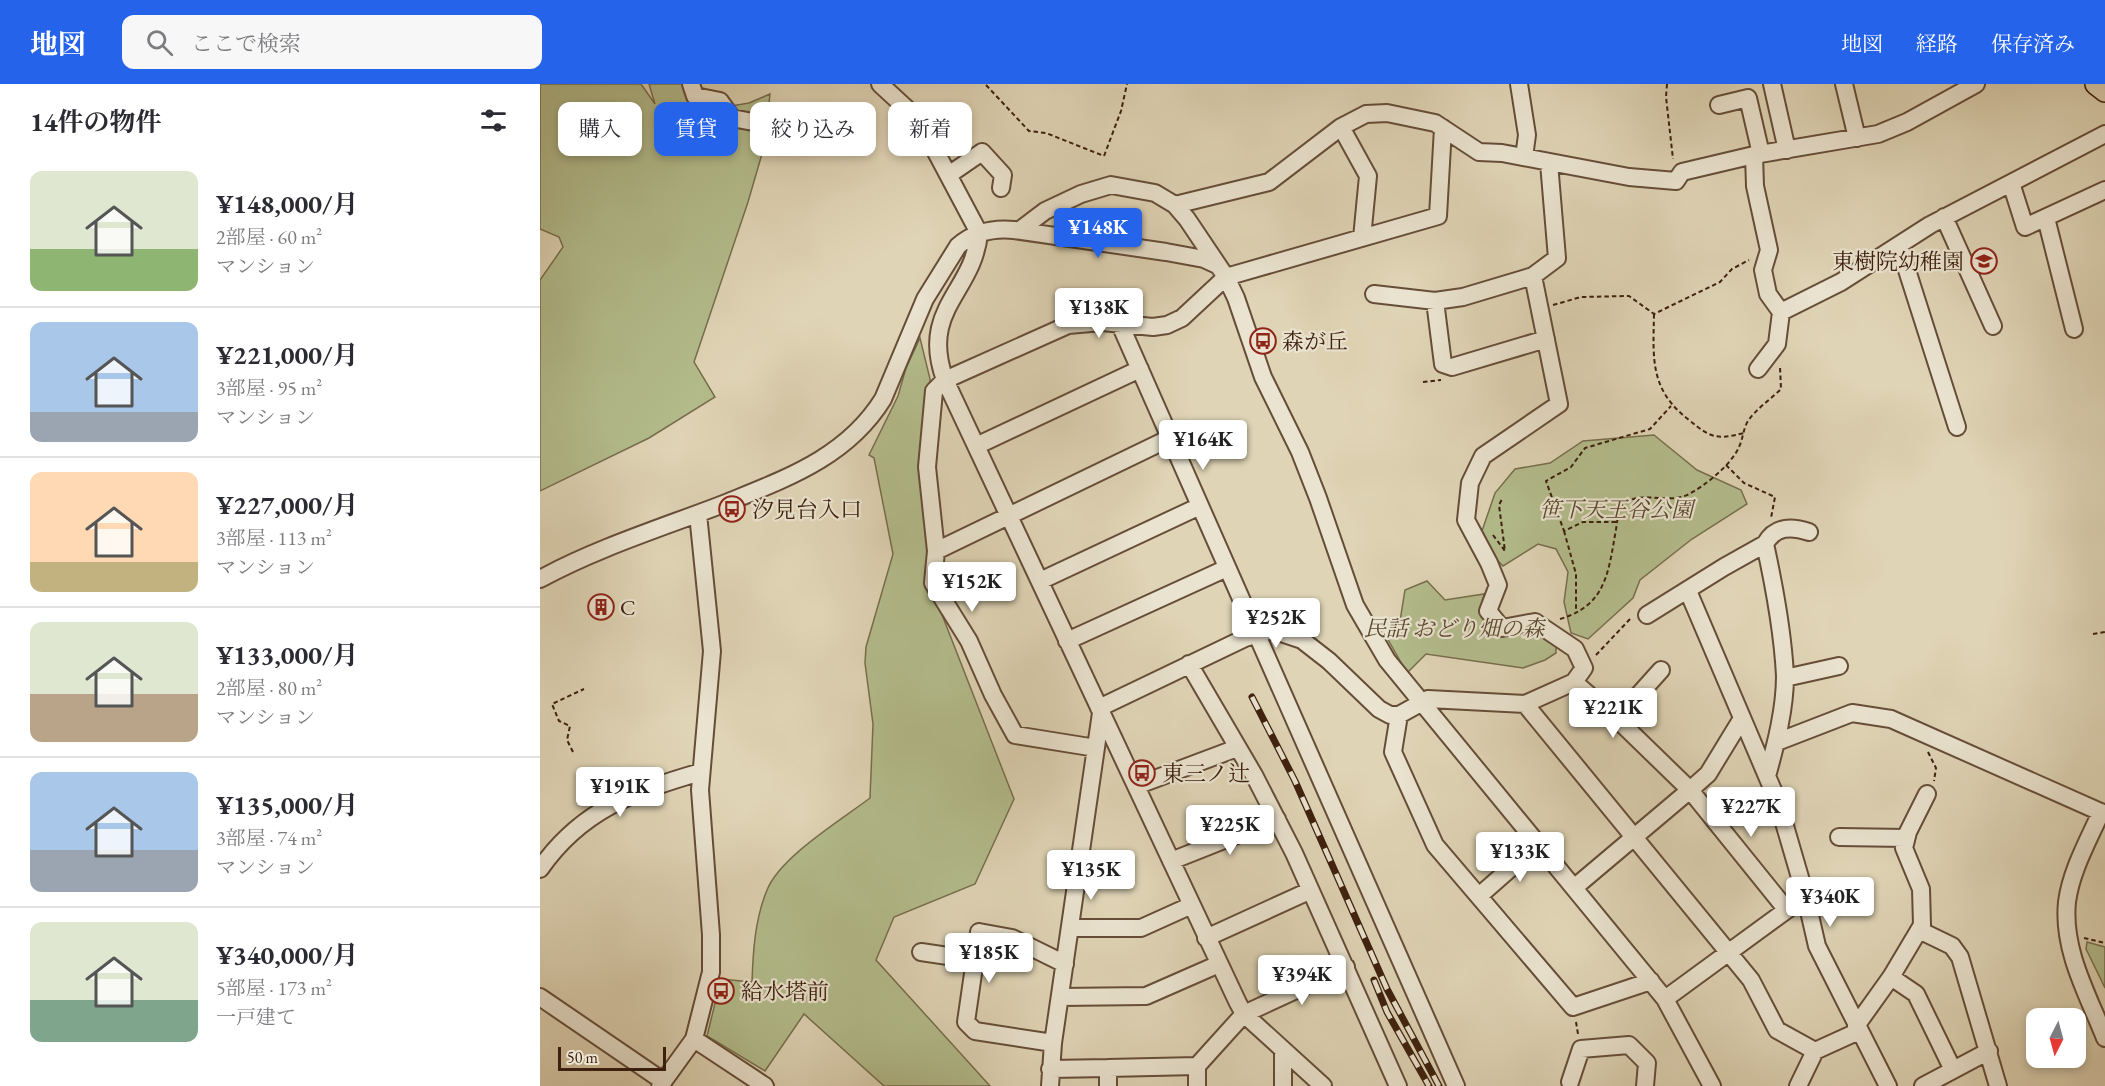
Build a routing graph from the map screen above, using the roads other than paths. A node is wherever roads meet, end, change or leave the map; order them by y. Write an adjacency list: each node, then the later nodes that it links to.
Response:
1 (691, 84): 10 (street)
2 (880, 84): 19 (street)
3 (1519, 84): 17 (street)
4 (1772, 84): 15 (street)
5 (1844, 84): 14 (street)
6 (1976, 84): 14 (street)
7 (2096, 84): 8 (main road)
8 (2105, 91)
9 (1719, 105): 16 (street)
10 (750, 121)
11 (1341, 127): 12 (street); 23 (street); 28 (street)
12 (1443, 128): 17 (street); 28 (street)
13 (2105, 134): 20 (street)
14 (1857, 138): 15 (street)
15 (1787, 150): 16 (street)
16 (1758, 154): 18 (street); 34 (street)
17 (1524, 158): 18 (street)
18 (1549, 163): 31 (street)
19 (950, 174): 21 (street); 27 (street)
20 (2011, 183): 24 (street); 25 (street)
21 (1001, 188)
22 (2105, 190): 25 (street)
23 (1175, 205): 26 (street); 30 (street)
24 (1944, 217): 29 (street); 36 (street)
25 (2046, 218): 37 (street)
26 (1020, 230): 27 (street); 30 (street)
27 (979, 233): 41 (street); 46 (street)
28 (1362, 238): 30 (street)
29 (1899, 245): 34 (street); 42 (street)
30 (1222, 271): 35 (street); 63 (street)
31 (1533, 276): 33 (street); 38 (street)
32 (1374, 294): 33 (street)
33 (1435, 301): 38 (street)
34 (1781, 312): 40 (street)
35 (1119, 322): 39 (street); 41 (street)
36 (1993, 326)
37 (2074, 329)
38 (1546, 339): 61 (street)
39 (1140, 369): 43 (street); 44 (street)
40 (1758, 369)
41 (945, 380): 44 (street); 50 (street)
42 (1957, 427)
43 (1170, 438): 45 (street); 47 (street)
44 (976, 446): 47 (street)
45 (1200, 506): 51 (street); 53 (street)
46 (698, 514): 52 (street); 72 (street)
47 (1009, 516): 50 (street); 53 (street)
48 (1809, 532): 49 (street)
49 (1765, 544): 54 (street); 62 (street)
50 (936, 551): 70 (street)
51 (1227, 568): 56 (street); 57 (street)
52 (540, 579)
53 (1040, 581): 57 (street)
54 (1688, 591): 55 (street); 68 (street)
55 (1647, 615)
56 (1256, 633): 58 (street); 66 (street); 126 (street)
57 (1068, 641): 65 (street)
58 (1189, 664): 65 (street); 71 (street)
59 (1839, 666): 62 (street)
60 (1660, 670): 67 (street)
61 (1579, 675): 64 (street); 67 (street)
62 (1785, 678): 69 (street)
63 (1420, 703): 64 (street); 66 (street); 82 (street)
64 (1525, 704): 79 (street)
65 (1100, 710): 70 (street); 74 (street)
66 (1399, 715): 87 (street)
67 (1617, 719): 75 (street)
68 (1741, 720): 73 (street); 75 (street)
69 (1777, 742): 73 (street); 77 (street)
70 (1096, 748): 91 (street)
71 (1237, 748): 74 (street); 78 (street)
72 (701, 772): 84 (street); 108 (street)
73 (1767, 776): 88 (street)
74 (1136, 786): 83 (street)
75 (1690, 790): 79 (street); 90 (street)
76 (1927, 794): 81 (street)
77 (2103, 813): 107 (street)
78 (1277, 819): 83 (street); 86 (street)
79 (1633, 836): 85 (street); 94 (street)
80 (1839, 837): 81 (street)
81 (1906, 838): 92 (street)
82 (1538, 844): 85 (street); 87 (street)
83 (1171, 861): 89 (street)
84 (540, 869)
85 (1575, 887): 101 (street)
86 (1310, 891): 93 (street); 99 (street)
87 (1479, 897): 101 (street)
88 (1806, 898): 90 (street); 106 (street)
89 (1192, 905): 91 (street); 93 (street)
90 (1786, 909): 94 (street)
91 (1070, 928): 97 (street)
92 (1920, 930): 100 (street); 111 (street)
93 (1206, 938): 98 (street)
94 (1727, 951): 104 (street); 112 (street)
95 (921, 952): 96 (street)
96 (975, 960): 97 (street); 109 (street)
97 (1065, 964): 102 (street)
98 (1219, 964): 102 (street); 105 (street)
99 (1346, 967): 105 (street); 125 (street)
100 (1891, 977): 106 (street); 116 (street)
101 (1651, 981): 104 (street)
102 (1060, 997): 109 (street)
103 (540, 998): 118 (street)
104 (1665, 999): 128 (street)
105 (1244, 1014): 110 (street); 113 (street)
106 (1857, 1028): 112 (street); 130 (street)
107 (2105, 1038)
108 (694, 1039): 118 (street); 119 (street)
109 (1053, 1043): 115 (street)
110 (1283, 1051): 123 (street); 124 (street)
111 (1989, 1051): 116 (street); 132 (street)
112 (1815, 1052): 129 (street)
113 (1197, 1066): 114 (street); 122 (street)
114 (1108, 1068): 115 (street); 121 (street)
115 (1050, 1069): 120 (street)
116 (1953, 1070): 131 (street)
117 (1570, 1082): 127 (street)
118 (662, 1084)
119 (765, 1086)
120 (1050, 1086)
121 (1108, 1086)
122 (1197, 1086)
123 (1283, 1086)
124 (1323, 1086)
125 (1398, 1086)
126 (1456, 1086)
127 (1645, 1086)
128 (1712, 1086)
129 (1798, 1086)
130 (1888, 1086)
131 (1923, 1086)
132 (1998, 1086)

